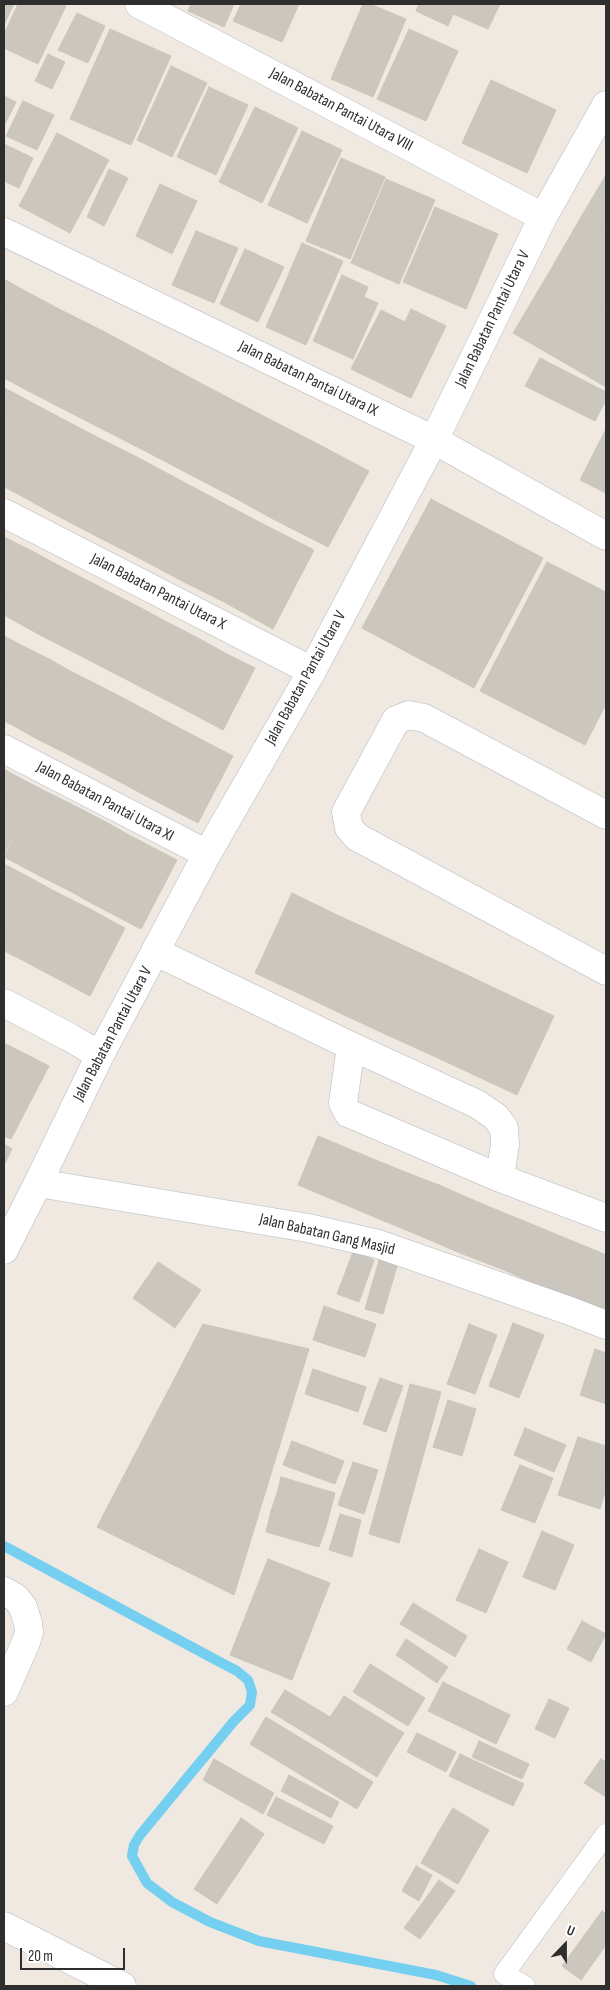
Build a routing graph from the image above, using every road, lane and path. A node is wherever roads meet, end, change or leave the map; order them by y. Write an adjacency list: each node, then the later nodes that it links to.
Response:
1 (138, 4): 3 (street, Jalan Babatan Pantai Utara VIII)
2 (606, 105): 3 (street, Jalan Babatan Pantai Utara V)
3 (543, 217): 5 (street, Jalan Babatan Pantai Utara V)
4 (4, 232): 5 (street, Jalan Babatan Pantai Utara IX)
5 (434, 440): 7 (street, Jalan Babatan Pantai Utara IX); 8 (street, Jalan Babatan Pantai Utara V)
6 (4, 513): 8 (street, Jalan Babatan Pantai Utara X)
7 (606, 536)
8 (312, 671): 11 (street, Jalan Babatan Pantai Utara V)
9 (4, 750): 11 (street, Jalan Babatan Pantai Utara XI)
10 (606, 815): 13 (street)
11 (207, 854): 12 (street, Jalan Babatan Pantai Utara V)
12 (156, 952): 15 (street); 16 (street, Jalan Babatan Pantai Utara V)
13 (606, 971)
14 (4, 1003): 16 (street)
15 (351, 1046): 17 (street); 17 (street)
16 (100, 1055): 18 (street, Jalan Babatan Pantai Utara V)
17 (500, 1178): 19 (street)
18 (38, 1184): 20 (street, Jalan Babatan Pantai Utara V); 21 (street, Jalan Babatan Gang Masjid)
19 (606, 1218)
20 (4, 1250)
21 (606, 1326)
22 (4, 1591): 23 (street)
23 (4, 1692)
24 (606, 1834): 27 (lane)
25 (4, 1926): 26 (street)
26 (122, 1986)
27 (525, 1986)

